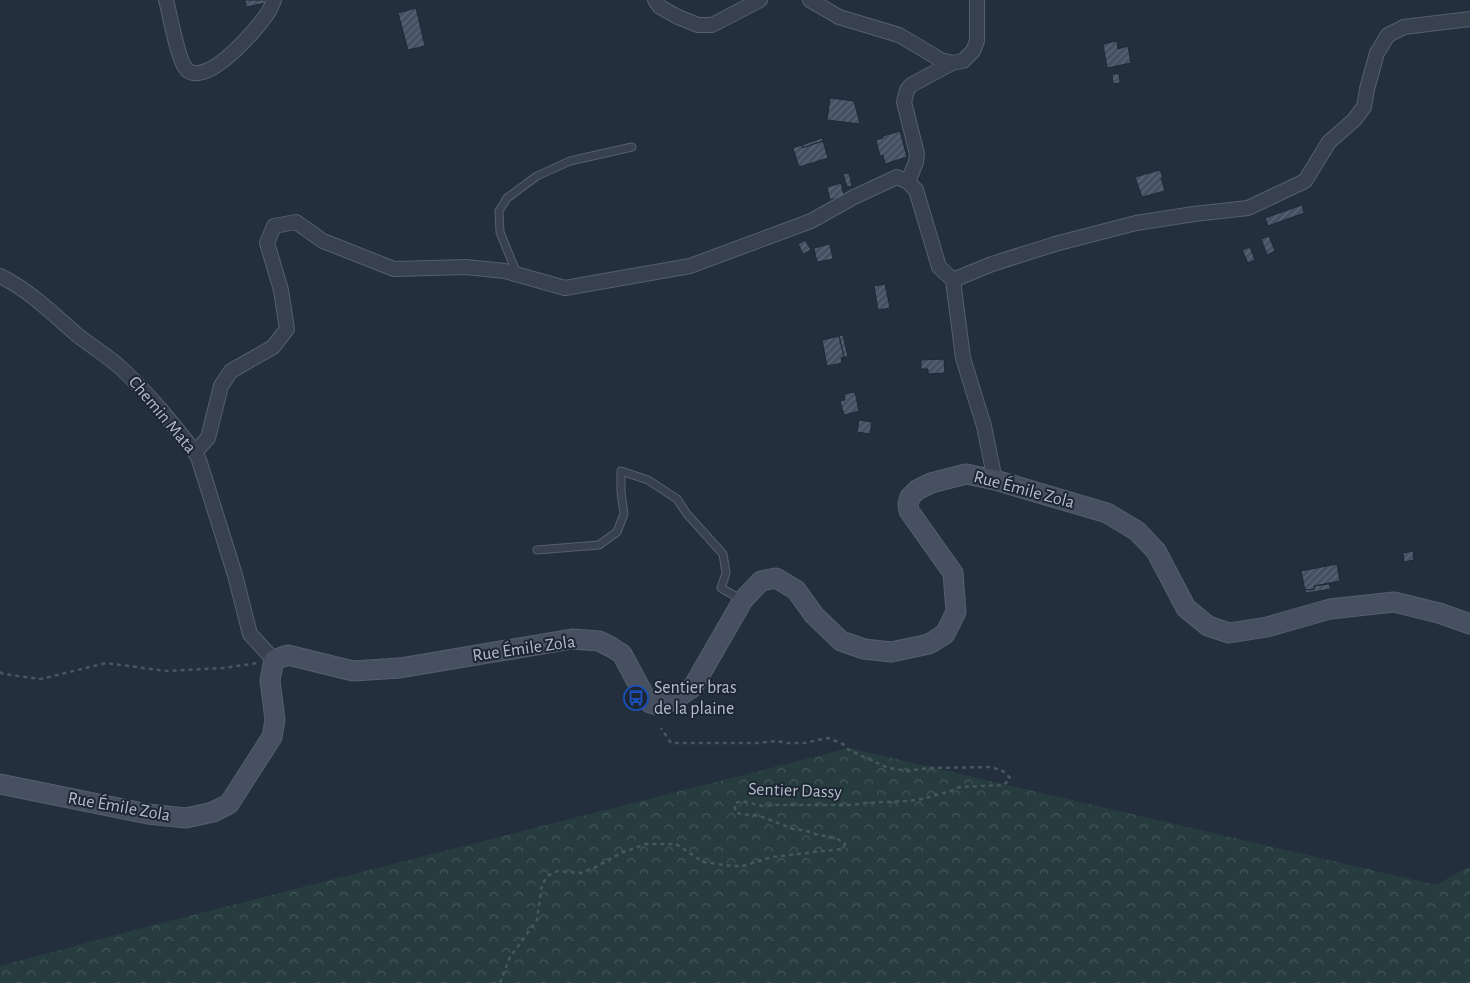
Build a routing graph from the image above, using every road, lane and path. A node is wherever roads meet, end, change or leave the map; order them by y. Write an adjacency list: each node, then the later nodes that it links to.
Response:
1 (166, 0): 2 (street)
2 (274, 0)
3 (655, 0): 4 (street)
4 (760, 0)
5 (810, 0): 8 (street)
6 (977, 0): 8 (street)
7 (1470, 19): 13 (street)
8 (952, 63): 10 (street)
9 (632, 147): 11 (lane)
10 (908, 182): 11 (street); 13 (street)
11 (517, 275): 14 (street)
12 (0, 276): 14 (street, Chemin Mata)
13 (953, 280): 15 (street)
14 (195, 452): 19 (street, Chemin Mata)
15 (995, 480): 17 (main road, Rue Émile Zola); 18 (main road, Rue Émile Zola)
16 (538, 550): 17 (lane)
17 (743, 600): 19 (main road, Rue Émile Zola)
18 (1470, 624)
19 (274, 660): 20 (path); 22 (main road, Rue Émile Zola)
20 (0, 672)
21 (661, 728): 23 (path, Sentier Dassy)
22 (0, 784)
23 (500, 983)

